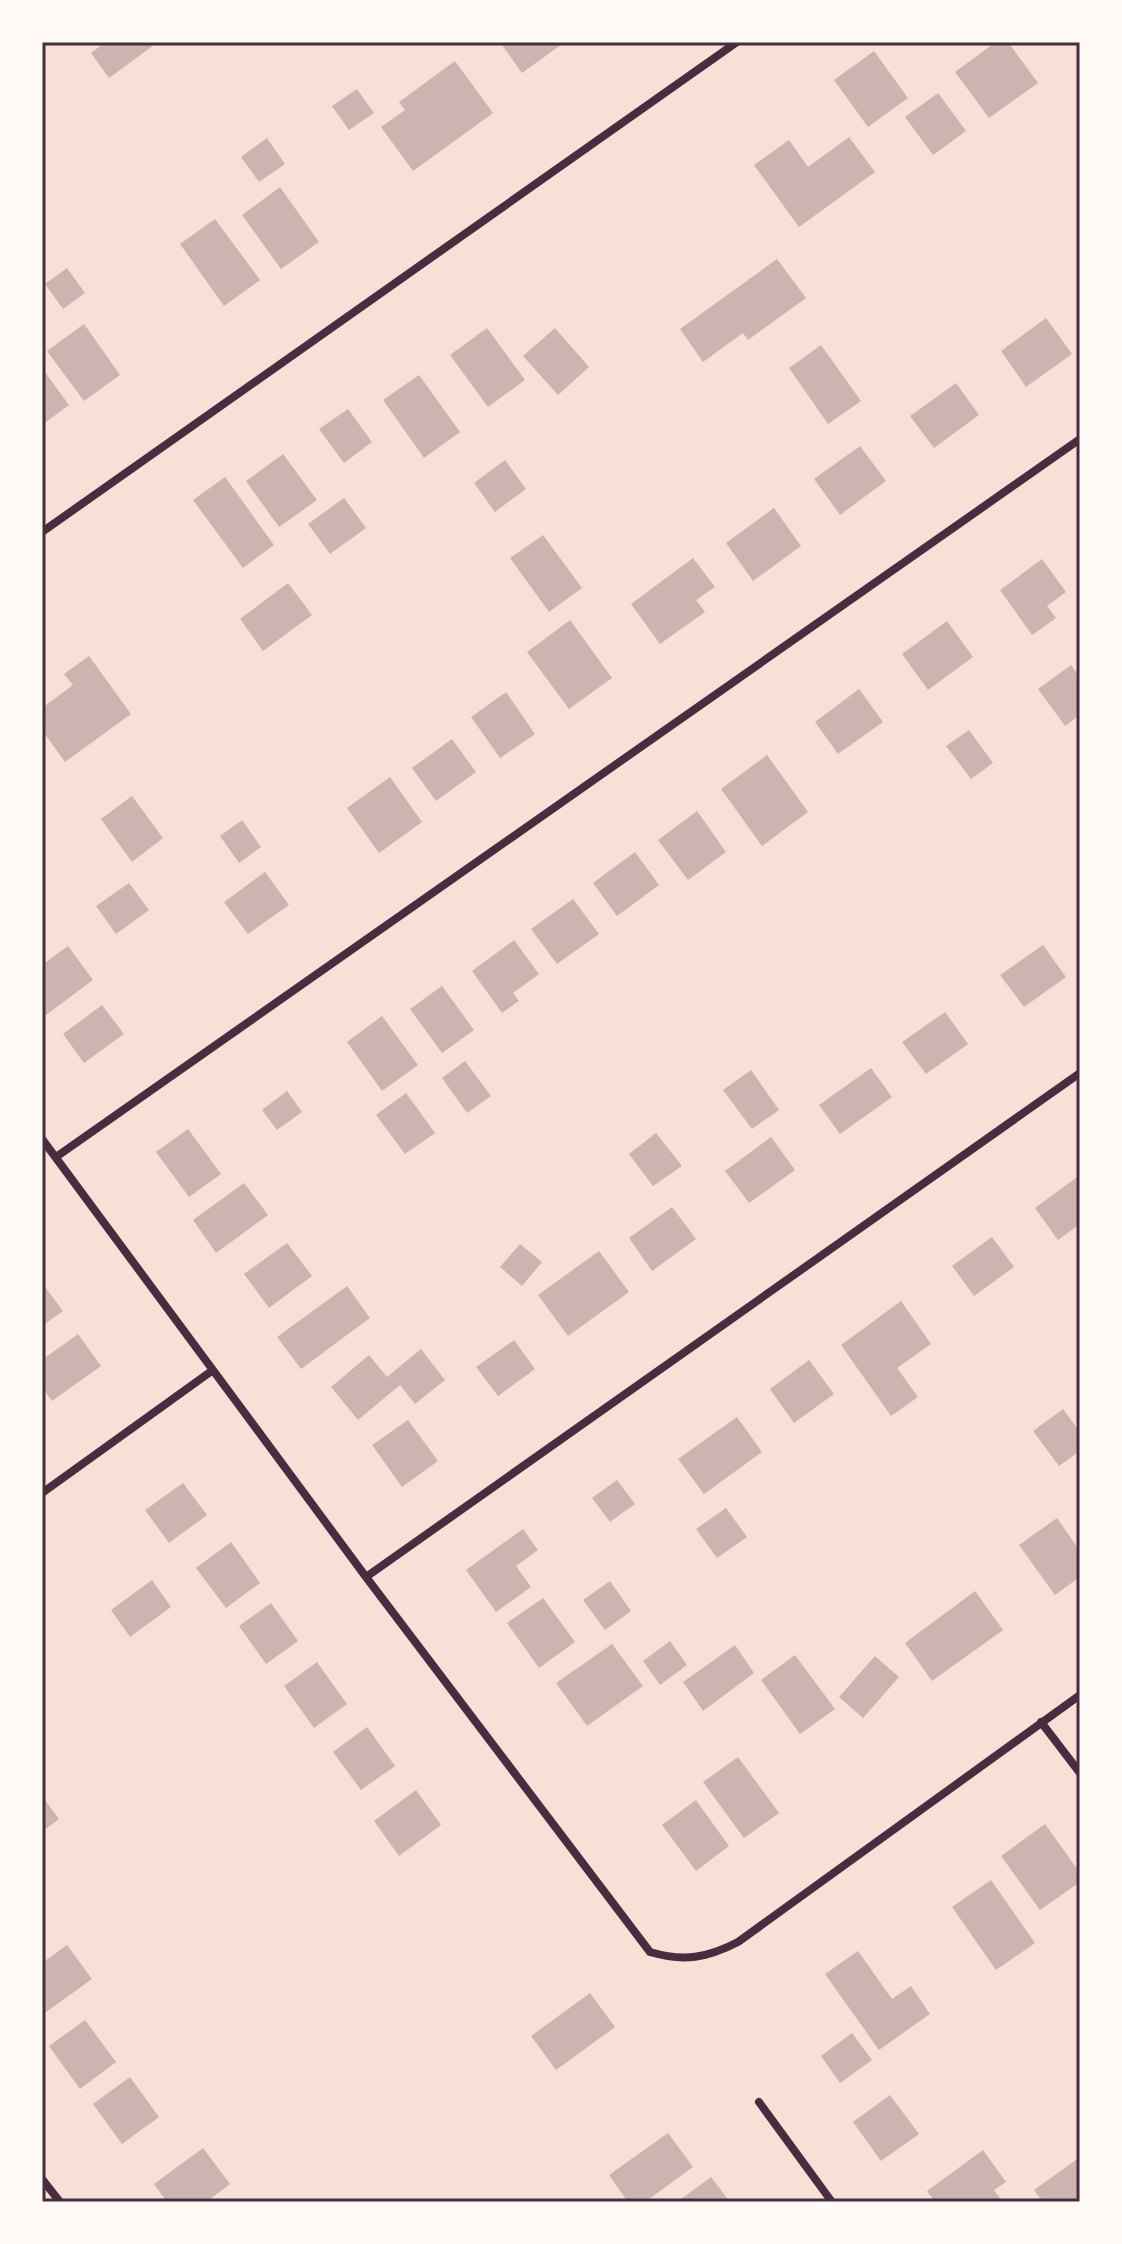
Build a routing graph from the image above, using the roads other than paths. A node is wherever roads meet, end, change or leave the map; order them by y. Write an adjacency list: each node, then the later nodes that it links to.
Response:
1 (737, 42): 3 (street)
2 (1080, 439): 6 (street)
3 (42, 532)
4 (1080, 1073): 9 (street)
5 (42, 1139): 6 (street)
6 (56, 1157): 7 (street)
7 (213, 1370): 8 (street); 9 (street)
8 (42, 1493)
9 (366, 1577): 11 (street)
10 (1080, 1695): 11 (street)
11 (1041, 1722): 12 (street)
12 (1080, 1773)
13 (759, 2102): 16 (street)
14 (42, 2179): 15 (street)
15 (60, 2202)
16 (832, 2202)

